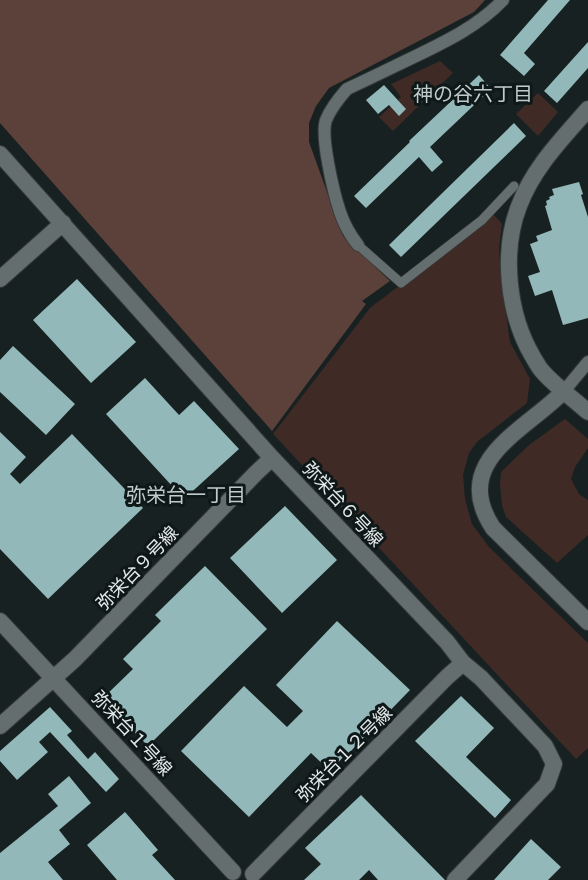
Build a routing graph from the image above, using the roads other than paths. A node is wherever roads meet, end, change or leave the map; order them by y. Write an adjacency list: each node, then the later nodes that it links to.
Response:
1 (503, 0): 6 (street)
2 (588, 109): 9 (street)
3 (0, 154): 5 (street, 弥栄台６号線)
4 (514, 186): 6 (street)
5 (63, 223): 7 (street); 11 (street, 弥栄台６号線)
6 (358, 245)
7 (0, 279)
8 (588, 362): 9 (street)
9 (564, 391): 10 (street); 13 (street)
10 (588, 412)
11 (272, 458): 14 (street, 弥栄台６号線); 15 (street, 弥栄台９号線)
12 (0, 621): 15 (street, 弥栄台１号線)
13 (588, 622)
14 (463, 663): 18 (street, 弥栄台１２号線); 19 (street, 弥栄台６号線)
15 (54, 678): 16 (street, 弥栄台９号線); 17 (street, 弥栄台１号線)
16 (0, 726)
17 (231, 876): 18 (street)
18 (255, 877)
19 (455, 880)

